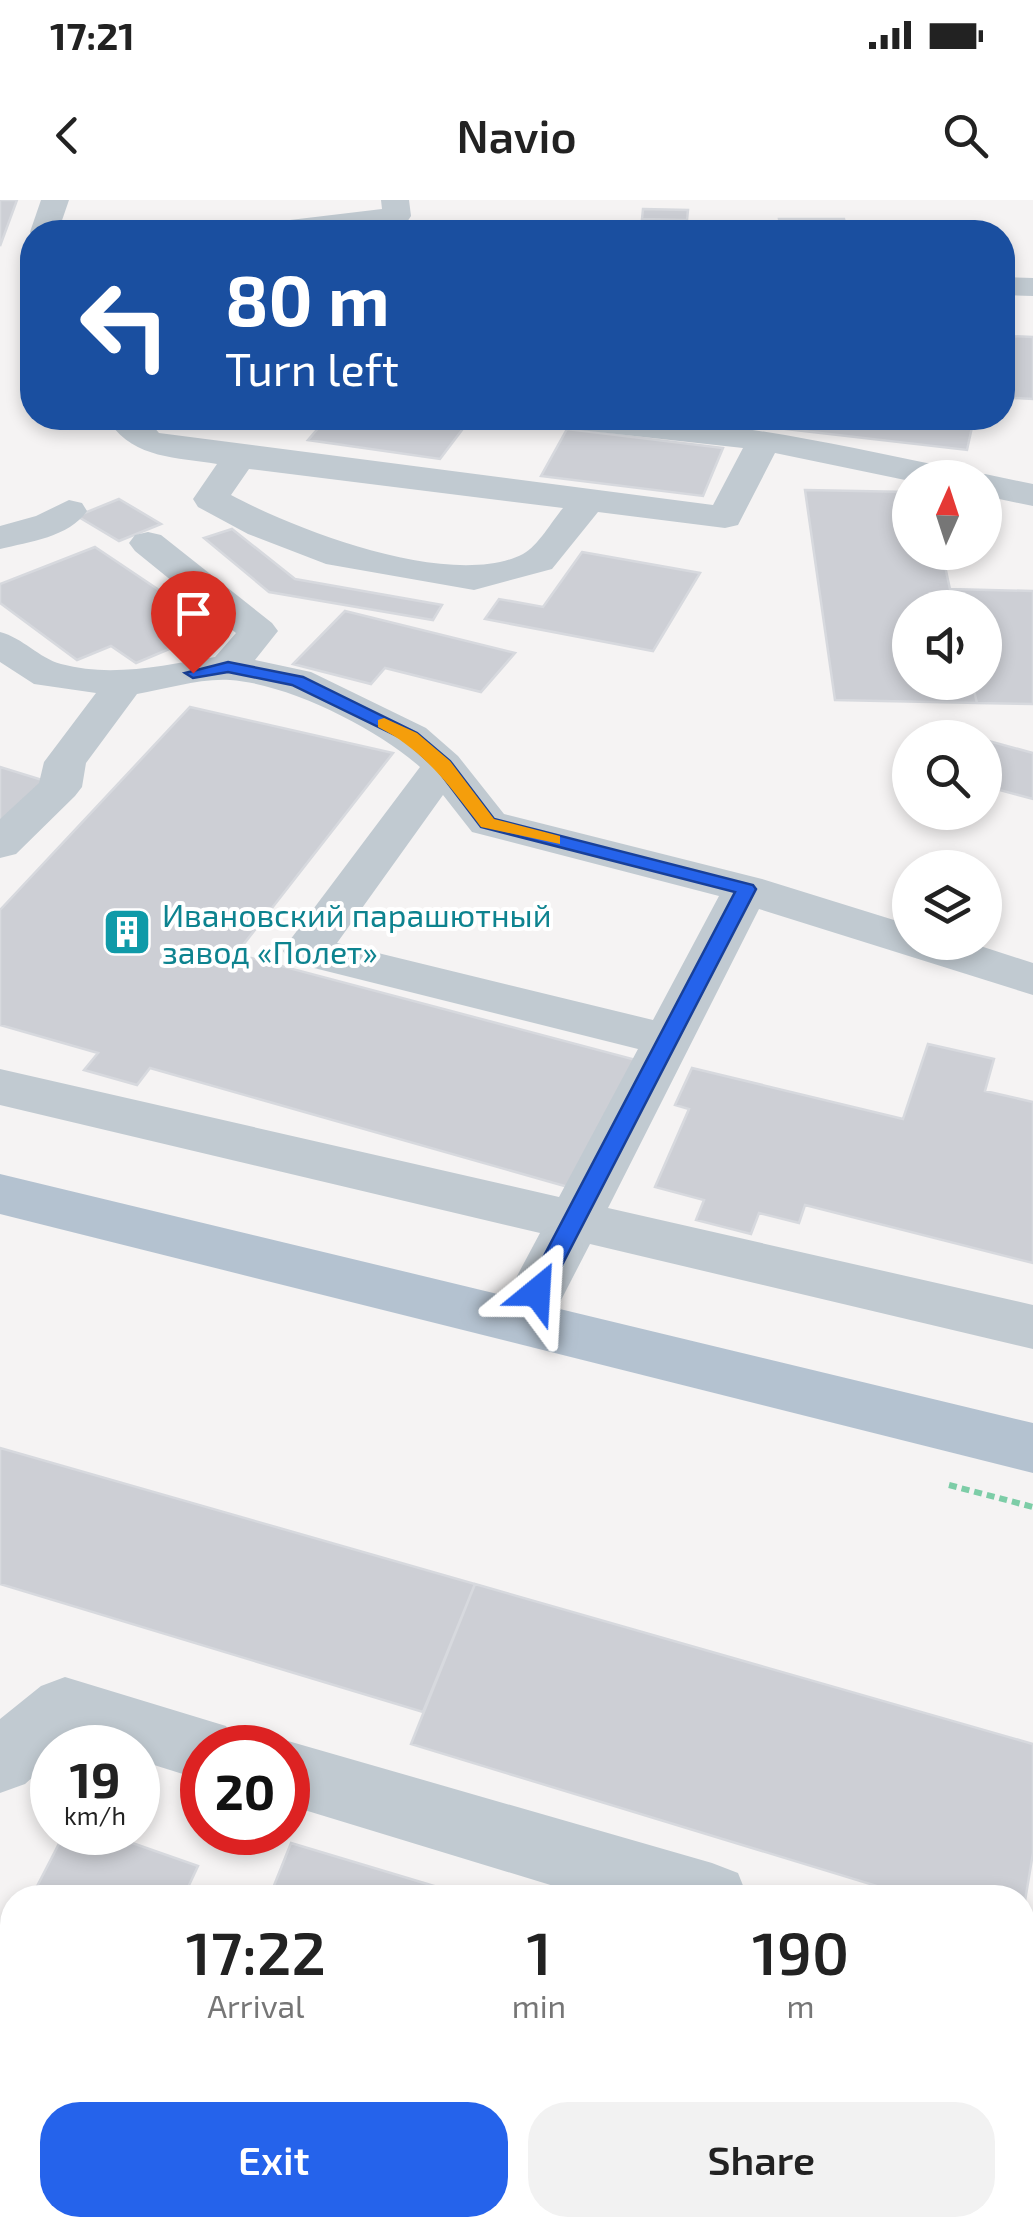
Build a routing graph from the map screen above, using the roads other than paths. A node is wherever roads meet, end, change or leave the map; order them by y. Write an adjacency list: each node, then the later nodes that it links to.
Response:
1 (395, 200): 2 (lane)
2 (364, 220)
3 (135, 430): 6 (lane)
4 (672, 430): 5 (lane)
5 (764, 440): 7 (lane); 10 (lane)
6 (238, 457): 10 (lane); 10 (lane)
7 (892, 467)
8 (1002, 489): 9 (lane)
9 (1033, 495)
10 (589, 500)
11 (69, 510): 12 (lane)
12 (0, 538)
13 (148, 544): 15 (lane)
14 (0, 644): 16 (lane)
15 (228, 667): 16 (lane); 17 (lane)
16 (124, 684): 18 (lane)
17 (443, 765): 19 (lane); 23 (lane)
18 (0, 844)
19 (746, 889): 20 (lane); 23 (lane)
20 (892, 935)
21 (970, 960): 22 (lane)
22 (1033, 980)
23 (667, 1040): 26 (lane)
24 (0, 1087): 26 (lane)
25 (0, 1194): 27 (main road)
26 (573, 1220): 27 (lane); 28 (lane)
27 (522, 1321): 29 (main road)
28 (1033, 1327)
29 (1033, 1448)
30 (180, 1742): 31 (lane)
31 (0, 1761)
32 (310, 1779): 33 (lane)
33 (668, 1885)

